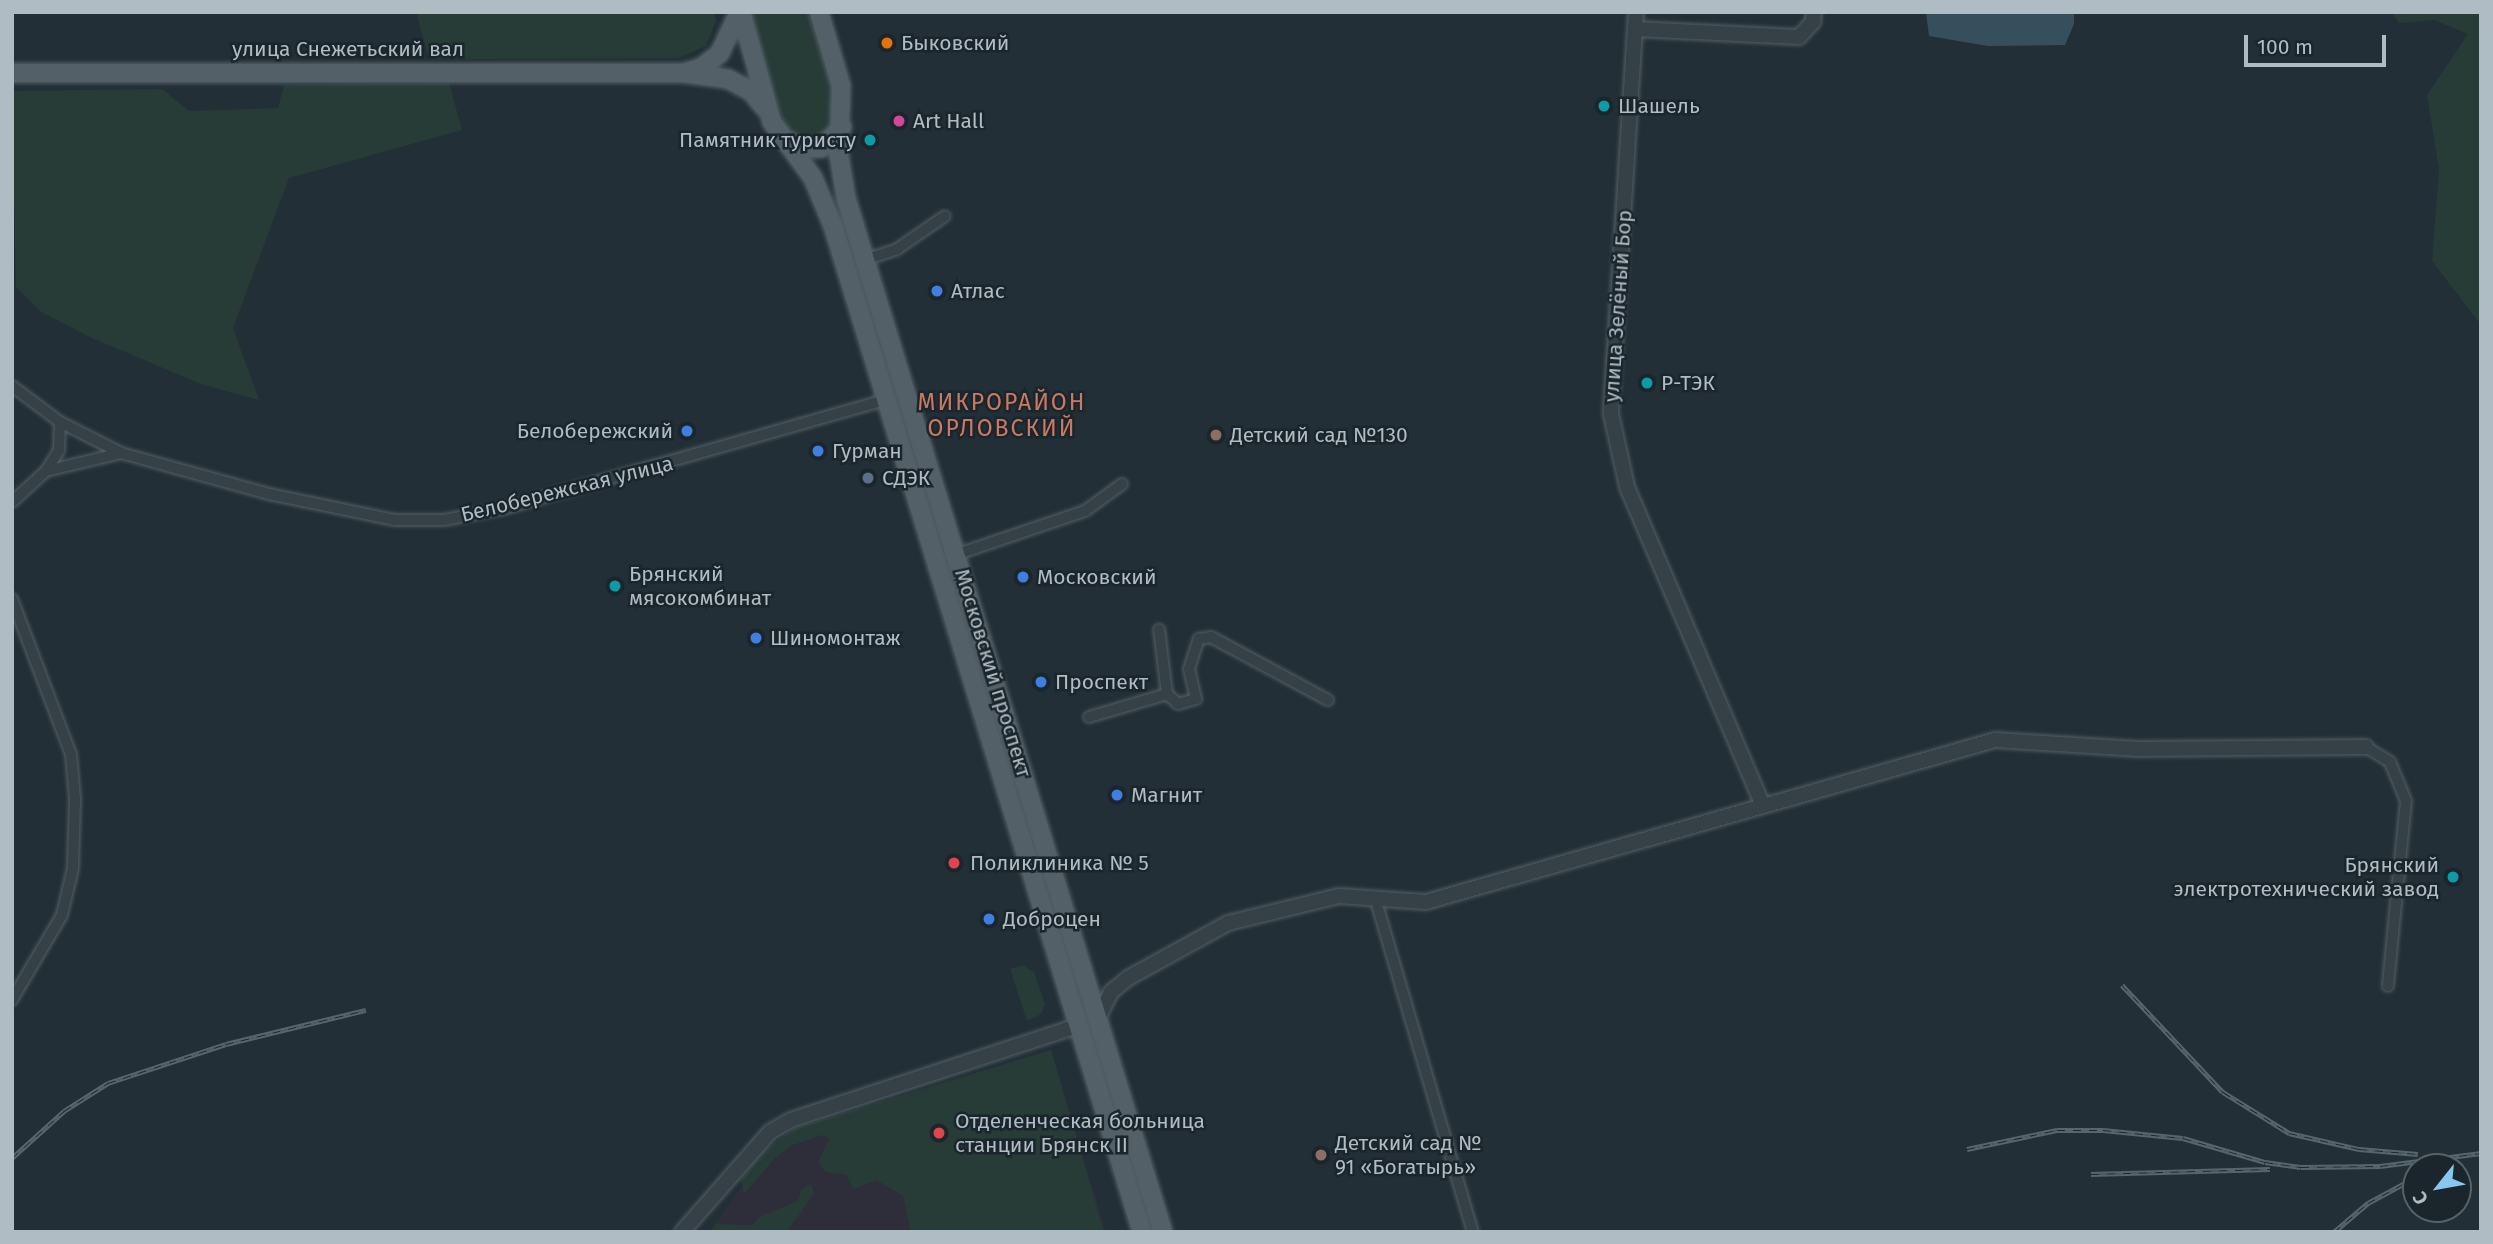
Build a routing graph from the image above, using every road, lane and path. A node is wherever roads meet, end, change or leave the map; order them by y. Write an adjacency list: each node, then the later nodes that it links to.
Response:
1 (740, 12): 7 (main road, улица Снежетьский вал); 8 (main road, Московский проспект)
2 (819, 12): 9 (main road, Московский проспект)
3 (1636, 12): 5 (street, улица Зелёный Бор)
4 (1814, 12): 5 (street)
5 (1635, 29): 27 (street, улица Зелёный Бор)
6 (12, 73): 7 (main road, улица Снежетьский вал)
7 (683, 73): 8 (main road, улица Снежетьский вал)
8 (770, 114): 10 (main road, Московский проспект)
9 (842, 127): 10 (main road); 12 (main road, Московский проспект)
10 (782, 137): 14 (main road, Московский проспект)
11 (945, 216): 12 (street)
12 (864, 260): 20 (main road, Московский проспект)
13 (12, 386): 15 (street, Белобережская улица)
14 (886, 400): 16 (street, Белобережская улица); 32 (main road, Московский проспект)
15 (60, 422): 16 (street, Белобережская улица); 17 (street)
16 (121, 453): 17 (street, Белобережская улица)
17 (46, 471): 19 (street, Белобережская улица)
18 (1122, 484): 20 (street)
19 (12, 502)
20 (955, 555): 31 (main road, Московский проспект)
21 (12, 599): 30 (street)
22 (1159, 629): 23 (street)
23 (1167, 694): 24 (street); 25 (street)
24 (1328, 700)
25 (1089, 717)
26 (2366, 747): 27 (street); 29 (street)
27 (1763, 806): 28 (street)
28 (1376, 901): 31 (street); 36 (street)
29 (2388, 986)
30 (12, 1000)
31 (1098, 1018): 32 (main road); 35 (main road, Московский проспект)
32 (1077, 1026): 33 (street); 34 (main road, Московский проспект)
33 (682, 1232)
34 (1142, 1232)
35 (1163, 1232)
36 (1473, 1232)

